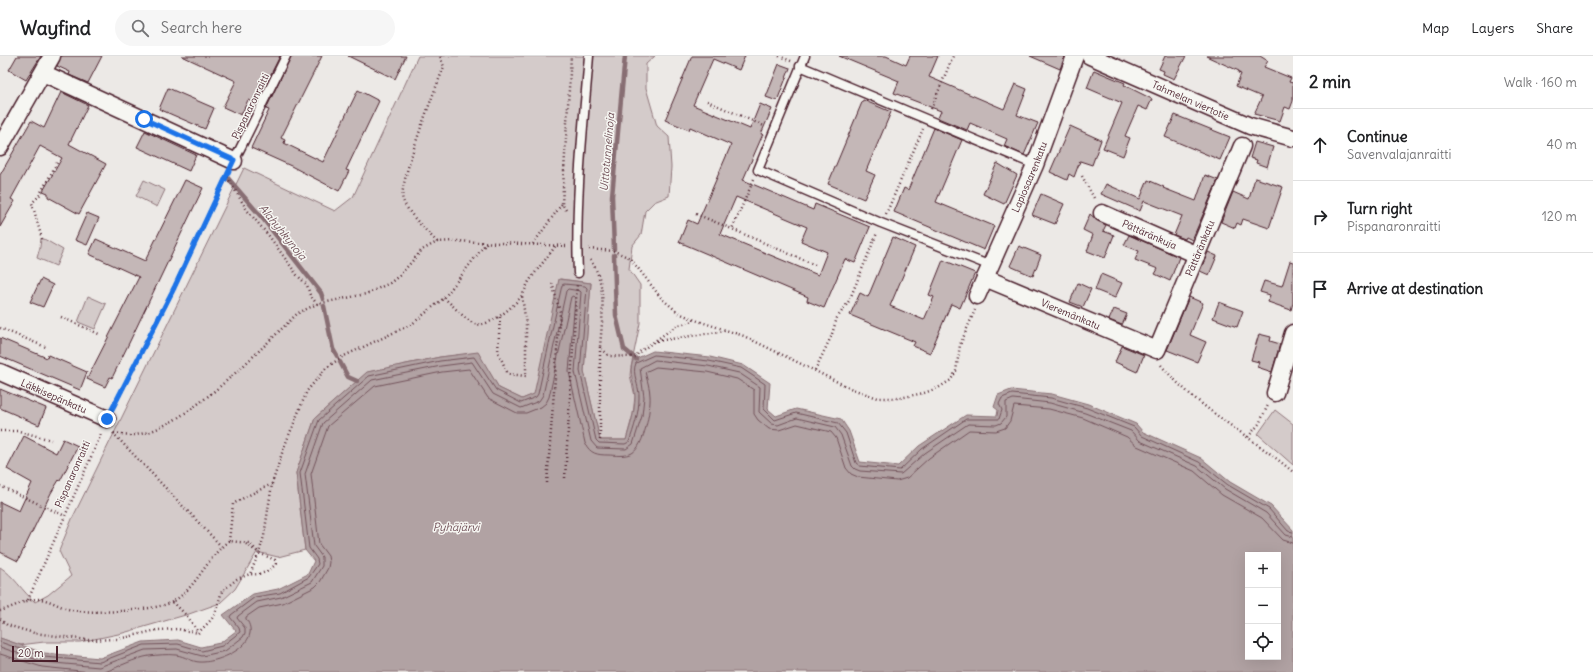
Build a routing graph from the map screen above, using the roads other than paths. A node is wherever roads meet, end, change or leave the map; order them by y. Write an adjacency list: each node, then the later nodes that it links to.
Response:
1 (52, 56): 8 (street)
2 (286, 56): 12 (lane, Pispanaronraitti)
3 (590, 56): 17 (lane)
4 (805, 56): 7 (lane)
5 (1075, 56): 13 (street, Lapiosaarenkatu)
6 (1090, 56): 9 (street, Tahmelan viertotie)
7 (800, 66): 13 (lane); 16 (lane)
8 (43, 73): 11 (street); 12 (street)
9 (1293, 138)
10 (1242, 146): 15 (street, Pättäränkatu)
11 (0, 147)
12 (234, 160)
13 (1035, 165): 16 (street, Lapiosaarenkatu)
14 (1102, 212): 15 (street, Pättäränkuja)
15 (1197, 255): 20 (street, Pättäränkatu)
16 (988, 272): 18 (street, Lapiosaarenkatu); 20 (street, Vieremänkatu)
17 (578, 273)
18 (977, 296)
19 (1293, 333): 22 (street)
20 (1157, 350)
21 (0, 372): 23 (street, Läkkisepänkatu)
22 (1274, 393)
23 (110, 426)

